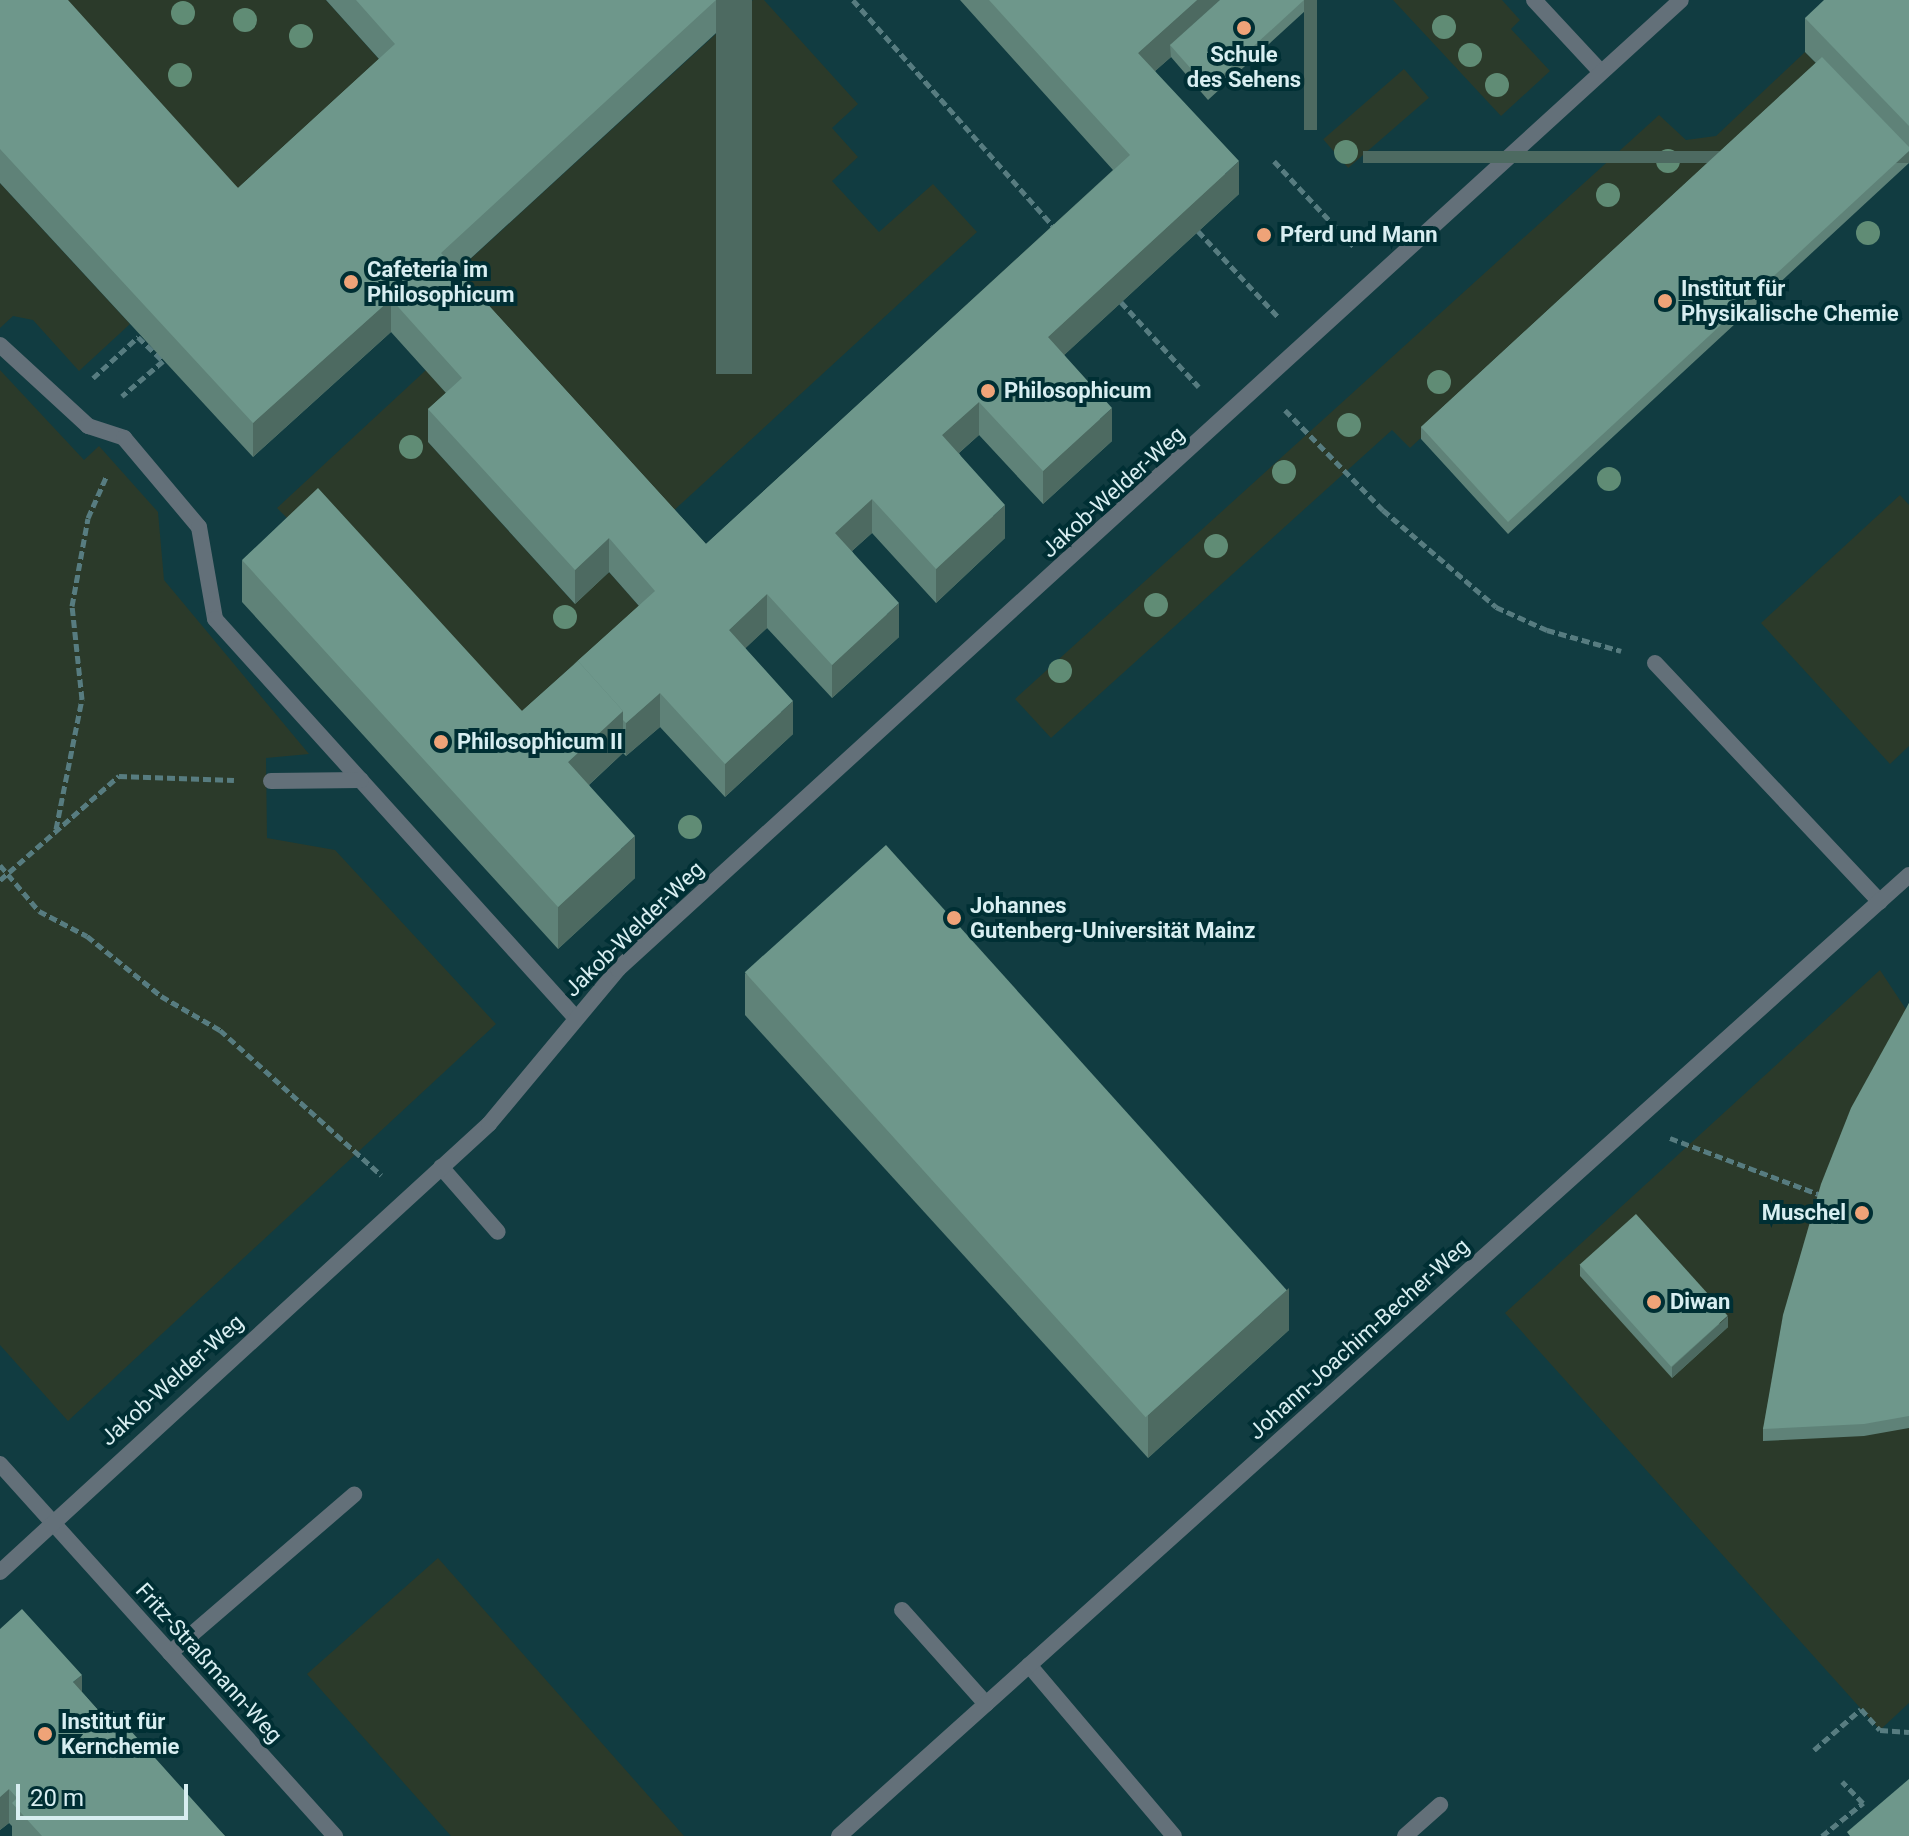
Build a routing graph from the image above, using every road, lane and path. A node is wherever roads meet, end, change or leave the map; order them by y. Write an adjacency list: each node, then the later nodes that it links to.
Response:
1 (853, 0): 7 (path)
2 (1534, 0): 4 (street)
3 (1681, 0): 4 (street, Jakob-Welder-Weg)
4 (1601, 72): 8 (street, Jakob-Welder-Weg)
5 (1274, 161): 8 (path)
6 (1198, 231): 11 (path)
7 (1059, 232)
8 (1381, 277): 11 (street, Jakob-Welder-Weg)
9 (1121, 302): 15 (path)
10 (0, 345): 16 (street)
11 (1305, 346): 14 (street, Jakob-Welder-Weg)
12 (154, 369): 13 (path)
13 (84, 386)
14 (1262, 386): 15 (street, Jakob-Welder-Weg); 17 (path)
15 (1227, 419): 26 (street, Jakob-Welder-Weg)
16 (124, 438): 18 (street, Jakob-Welder-Weg); 20 (path)
17 (1655, 663): 25 (street)
18 (361, 780): 19 (street); 26 (street, Jakob-Welder-Weg)
19 (271, 781): 20 (path)
20 (56, 829): 22 (path)
21 (0, 865): 22 (path)
22 (8, 872): 24 (path); 30 (path)
23 (1909, 875): 25 (street, Johann-Joachim-Becher-Weg)
24 (0, 880)
25 (1880, 902): 27 (street, Johann-Joachim-Becher-Weg)
26 (574, 1016): 28 (street, Jakob-Welder-Weg)
27 (1632, 1124): 29 (path); 38 (street, Johann-Joachim-Becher-Weg)
28 (441, 1167): 30 (street, Jakob-Welder-Weg); 31 (street)
29 (1821, 1195)
30 (407, 1198): 34 (street, Jakob-Welder-Weg)
31 (498, 1232)
32 (0, 1464): 34 (street, Fritz-Straßmann-Weg)
33 (354, 1495): 37 (street)
34 (50, 1520): 35 (street, Jakob-Welder-Weg); 37 (street, Fritz-Straßmann-Weg)
35 (0, 1572)
36 (902, 1610): 39 (street)
37 (170, 1653): 44 (street, Fritz-Straßmann-Weg)
38 (1029, 1665): 39 (street, Johann-Joachim-Becher-Weg); 46 (street)
39 (986, 1704): 45 (street, Johann-Joachim-Becher-Weg)
40 (1909, 1732): 41 (path)
41 (1814, 1750)
42 (1842, 1781): 48 (path)
43 (1440, 1805): 47 (street)
44 (335, 1836)
45 (839, 1836)
46 (1174, 1836)
47 (1405, 1836)
48 (1822, 1836)

